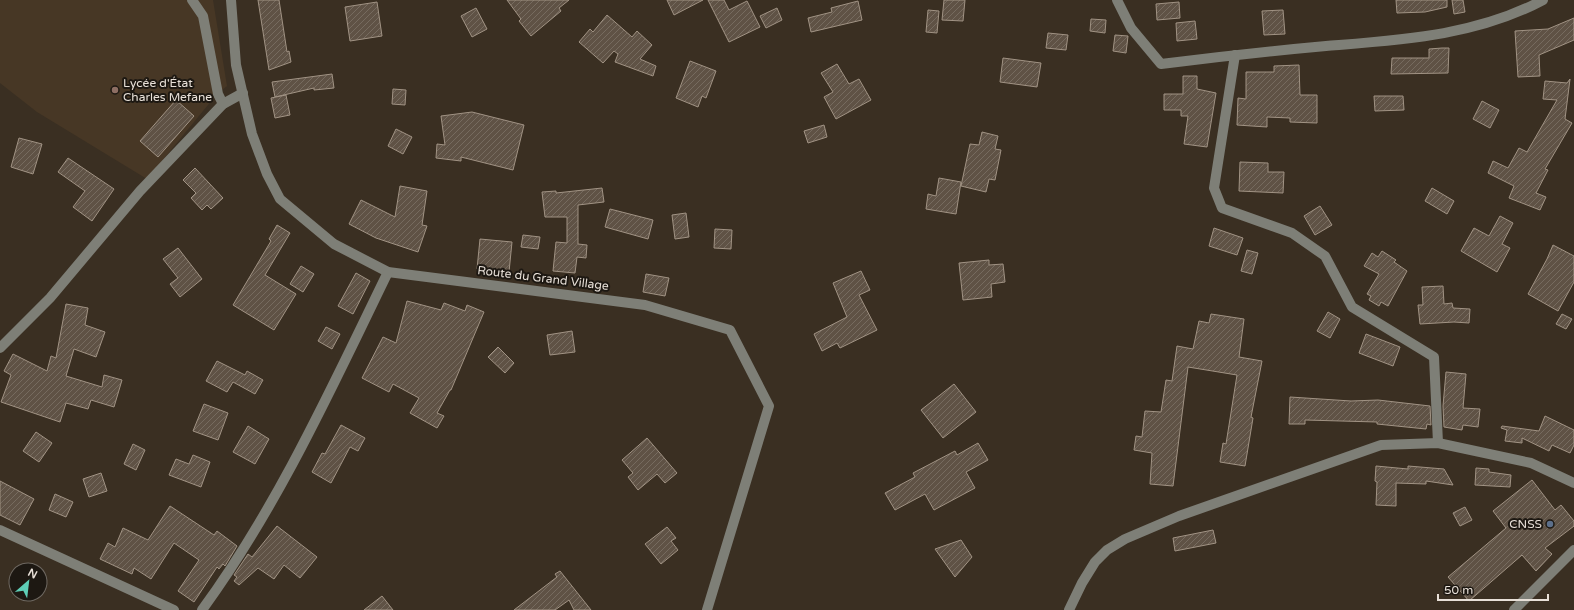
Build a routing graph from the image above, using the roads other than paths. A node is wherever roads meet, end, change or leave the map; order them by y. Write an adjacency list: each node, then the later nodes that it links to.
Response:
1 (192, 0): 7 (street)
2 (232, 0): 6 (street, Route du Grand Village)
3 (1117, 0): 5 (street)
4 (1543, 0): 5 (street)
5 (1235, 55): 10 (street)
6 (243, 94): 7 (street); 8 (street, Route du Grand Village)
7 (223, 104): 9 (street)
8 (388, 272): 15 (street); 16 (street, Route du Grand Village)
9 (0, 348)
10 (1438, 443): 11 (street); 17 (street)
11 (1574, 483)
12 (0, 530): 14 (street)
13 (1574, 550): 18 (street)
14 (174, 610)
15 (202, 610)
16 (706, 610)
17 (1069, 610)
18 (1514, 610)

